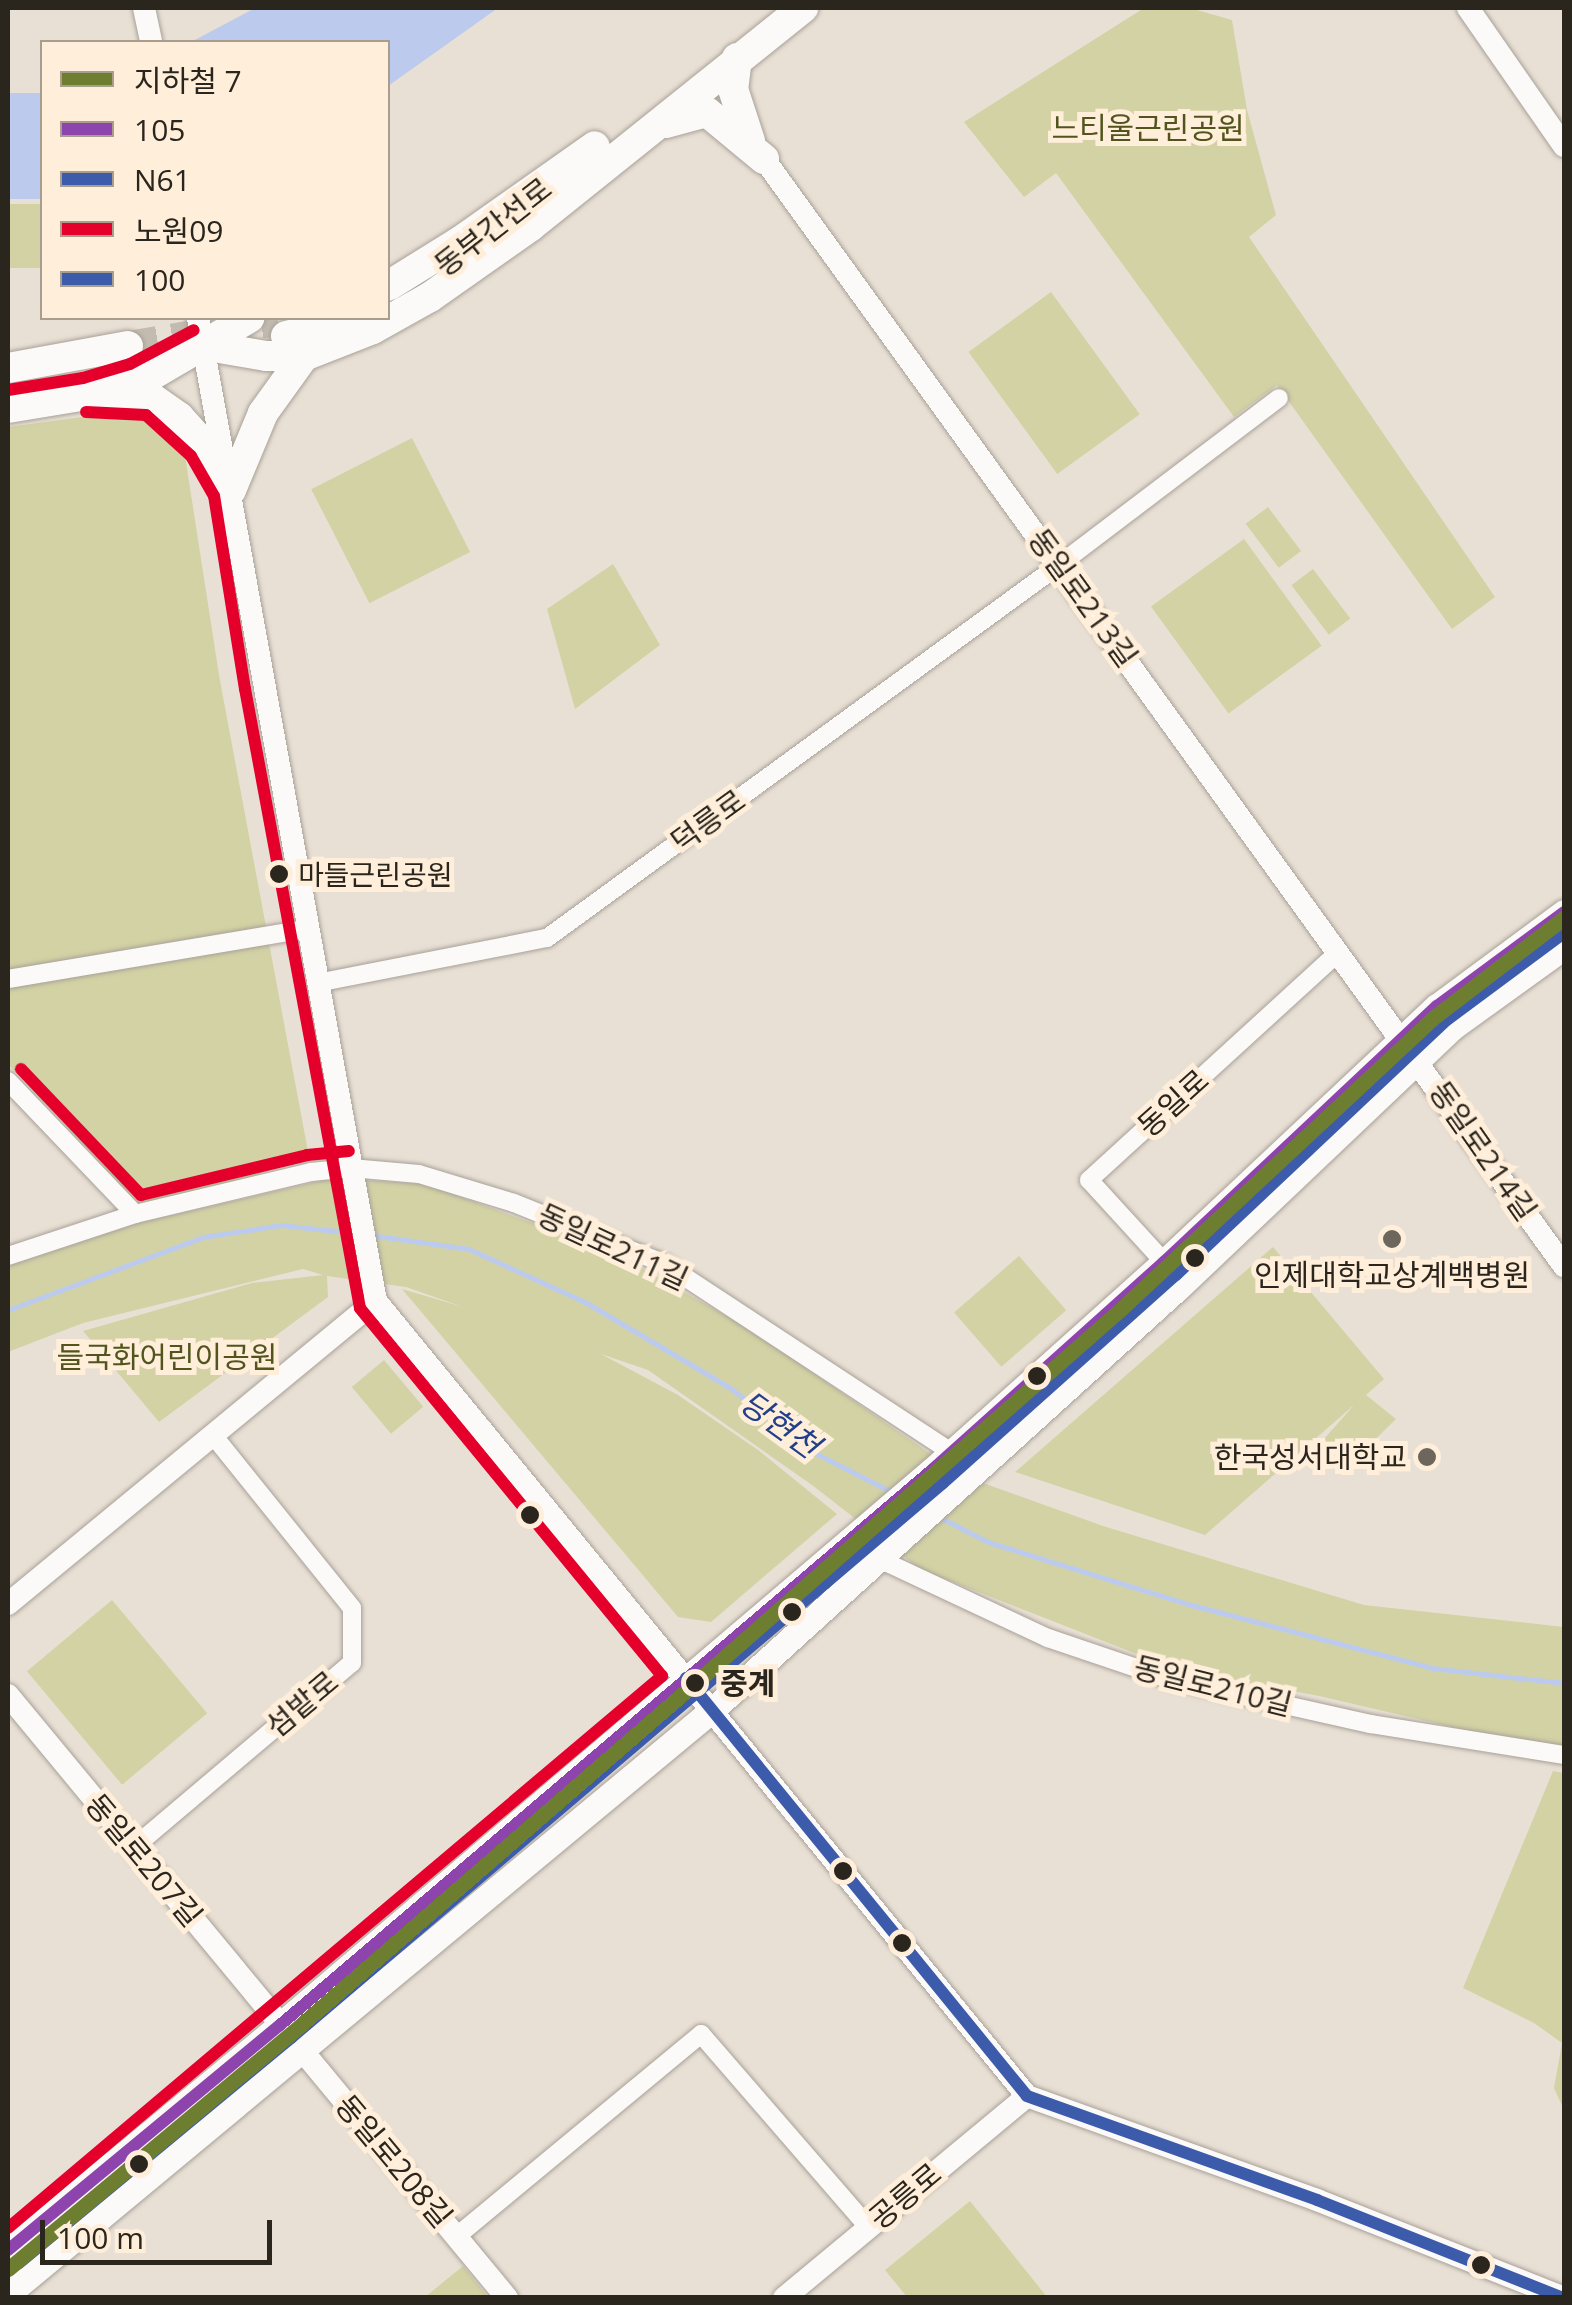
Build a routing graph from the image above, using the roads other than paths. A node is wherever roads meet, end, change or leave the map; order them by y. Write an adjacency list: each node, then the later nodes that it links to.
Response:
1 (144, 8): 5 (main road)
2 (774, 8): 7 (highway, 동부간선로)
3 (803, 8): 6 (highway)
4 (1468, 8): 9 (main road)
5 (151, 40)
6 (738, 58): 7 (highway); 10 (highway)
7 (637, 126): 8 (highway, 동부간선로); 10 (highway); 11 (highway)
8 (595, 146): 12 (highway, 동부간선로); 13 (highway, 동부간선로)
9 (1564, 146)
10 (764, 159): 26 (main road, 동일로213길)
11 (561, 200): 12 (highway); 15 (highway)
12 (475, 244): 14 (highway, 동부간선로)
13 (390, 285)
14 (390, 302)
15 (390, 319)
16 (344, 320): 18 (highway)
17 (389, 320): 18 (highway)
18 (279, 328): 19 (highway); 19 (highway); 25 (highway)
19 (200, 332): 22 (highway); 25 (main road)
20 (8, 368): 21 (highway)
21 (8, 386)
22 (87, 395): 24 (highway); 25 (highway)
23 (1280, 398): 26 (street, 덕릉로)
24 (8, 408)
25 (231, 490): 28 (main road)
26 (1059, 565): 30 (main road, 동일로213길); 32 (street, 덕릉로)
27 (1564, 912): 33 (main road)
28 (308, 930): 31 (street); 32 (main road)
29 (1564, 948): 34 (main road)
30 (1339, 952): 33 (main road, 동일로213길); 39 (street, 동일로)
31 (8, 979)
32 (318, 983): 36 (main road)
33 (1402, 1036): 34 (main road, 동일로214길); 39 (main road)
34 (1418, 1060): 40 (main road, 동일로214길); 44 (main road)
35 (8, 1081): 37 (street)
36 (353, 1177): 37 (street, 동일로211길); 41 (main road); 43 (street, 동일로211길)
37 (135, 1214): 38 (street, 동일로211길)
38 (8, 1256)
39 (1164, 1262): 43 (main road)
40 (1564, 1266)
41 (376, 1301): 42 (main road); 46 (main road)
42 (213, 1435): 45 (main road); 50 (street, 섬밭로)
43 (942, 1461): 46 (main road)
44 (884, 1555): 48 (main road); 49 (street, 동일로210길)
45 (8, 1604)
46 (686, 1678): 48 (main road); 51 (main road)
47 (8, 1696): 50 (main road, 동일로207길)
48 (712, 1710): 52 (main road); 53 (main road)
49 (1564, 1755)
50 (134, 1847): 51 (main road, 동일로207길)
51 (280, 2024): 52 (main road, 동일로208길); 56 (main road)
52 (303, 2052): 55 (main road, 동일로208길); 57 (main road)
53 (1027, 2096): 54 (main road, 공릉로); 60 (main road)
54 (868, 2227): 55 (street); 59 (main road, 공릉로)
55 (457, 2236): 58 (main road, 동일로208길)
56 (8, 2250)
57 (8, 2294)
58 (507, 2298)
59 (784, 2298)
60 (1564, 2298)

